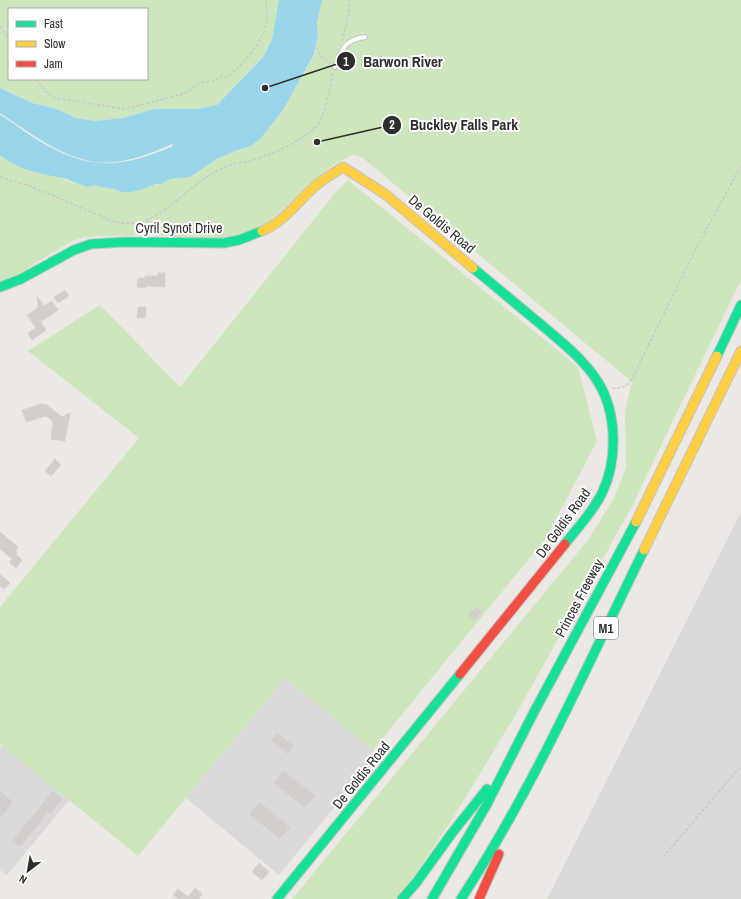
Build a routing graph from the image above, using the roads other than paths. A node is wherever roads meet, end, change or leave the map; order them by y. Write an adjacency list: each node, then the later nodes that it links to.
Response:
1 (365, 38): 2 (lane)
2 (335, 67)
3 (343, 167): 4 (main road, Cyril Synot Drive); 9 (main road, De Goldis Road)
4 (0, 286)
5 (741, 305): 7 (main road, Princes Freeway / M1)
6 (741, 351): 8 (main road, M1)
7 (510, 760): 10 (main road); 11 (main road, Princes Freeway / M1)
8 (530, 783): 12 (main road, M1); 13 (main road)
9 (277, 899)
10 (402, 899)
11 (432, 899)
12 (461, 899)
13 (479, 899)

